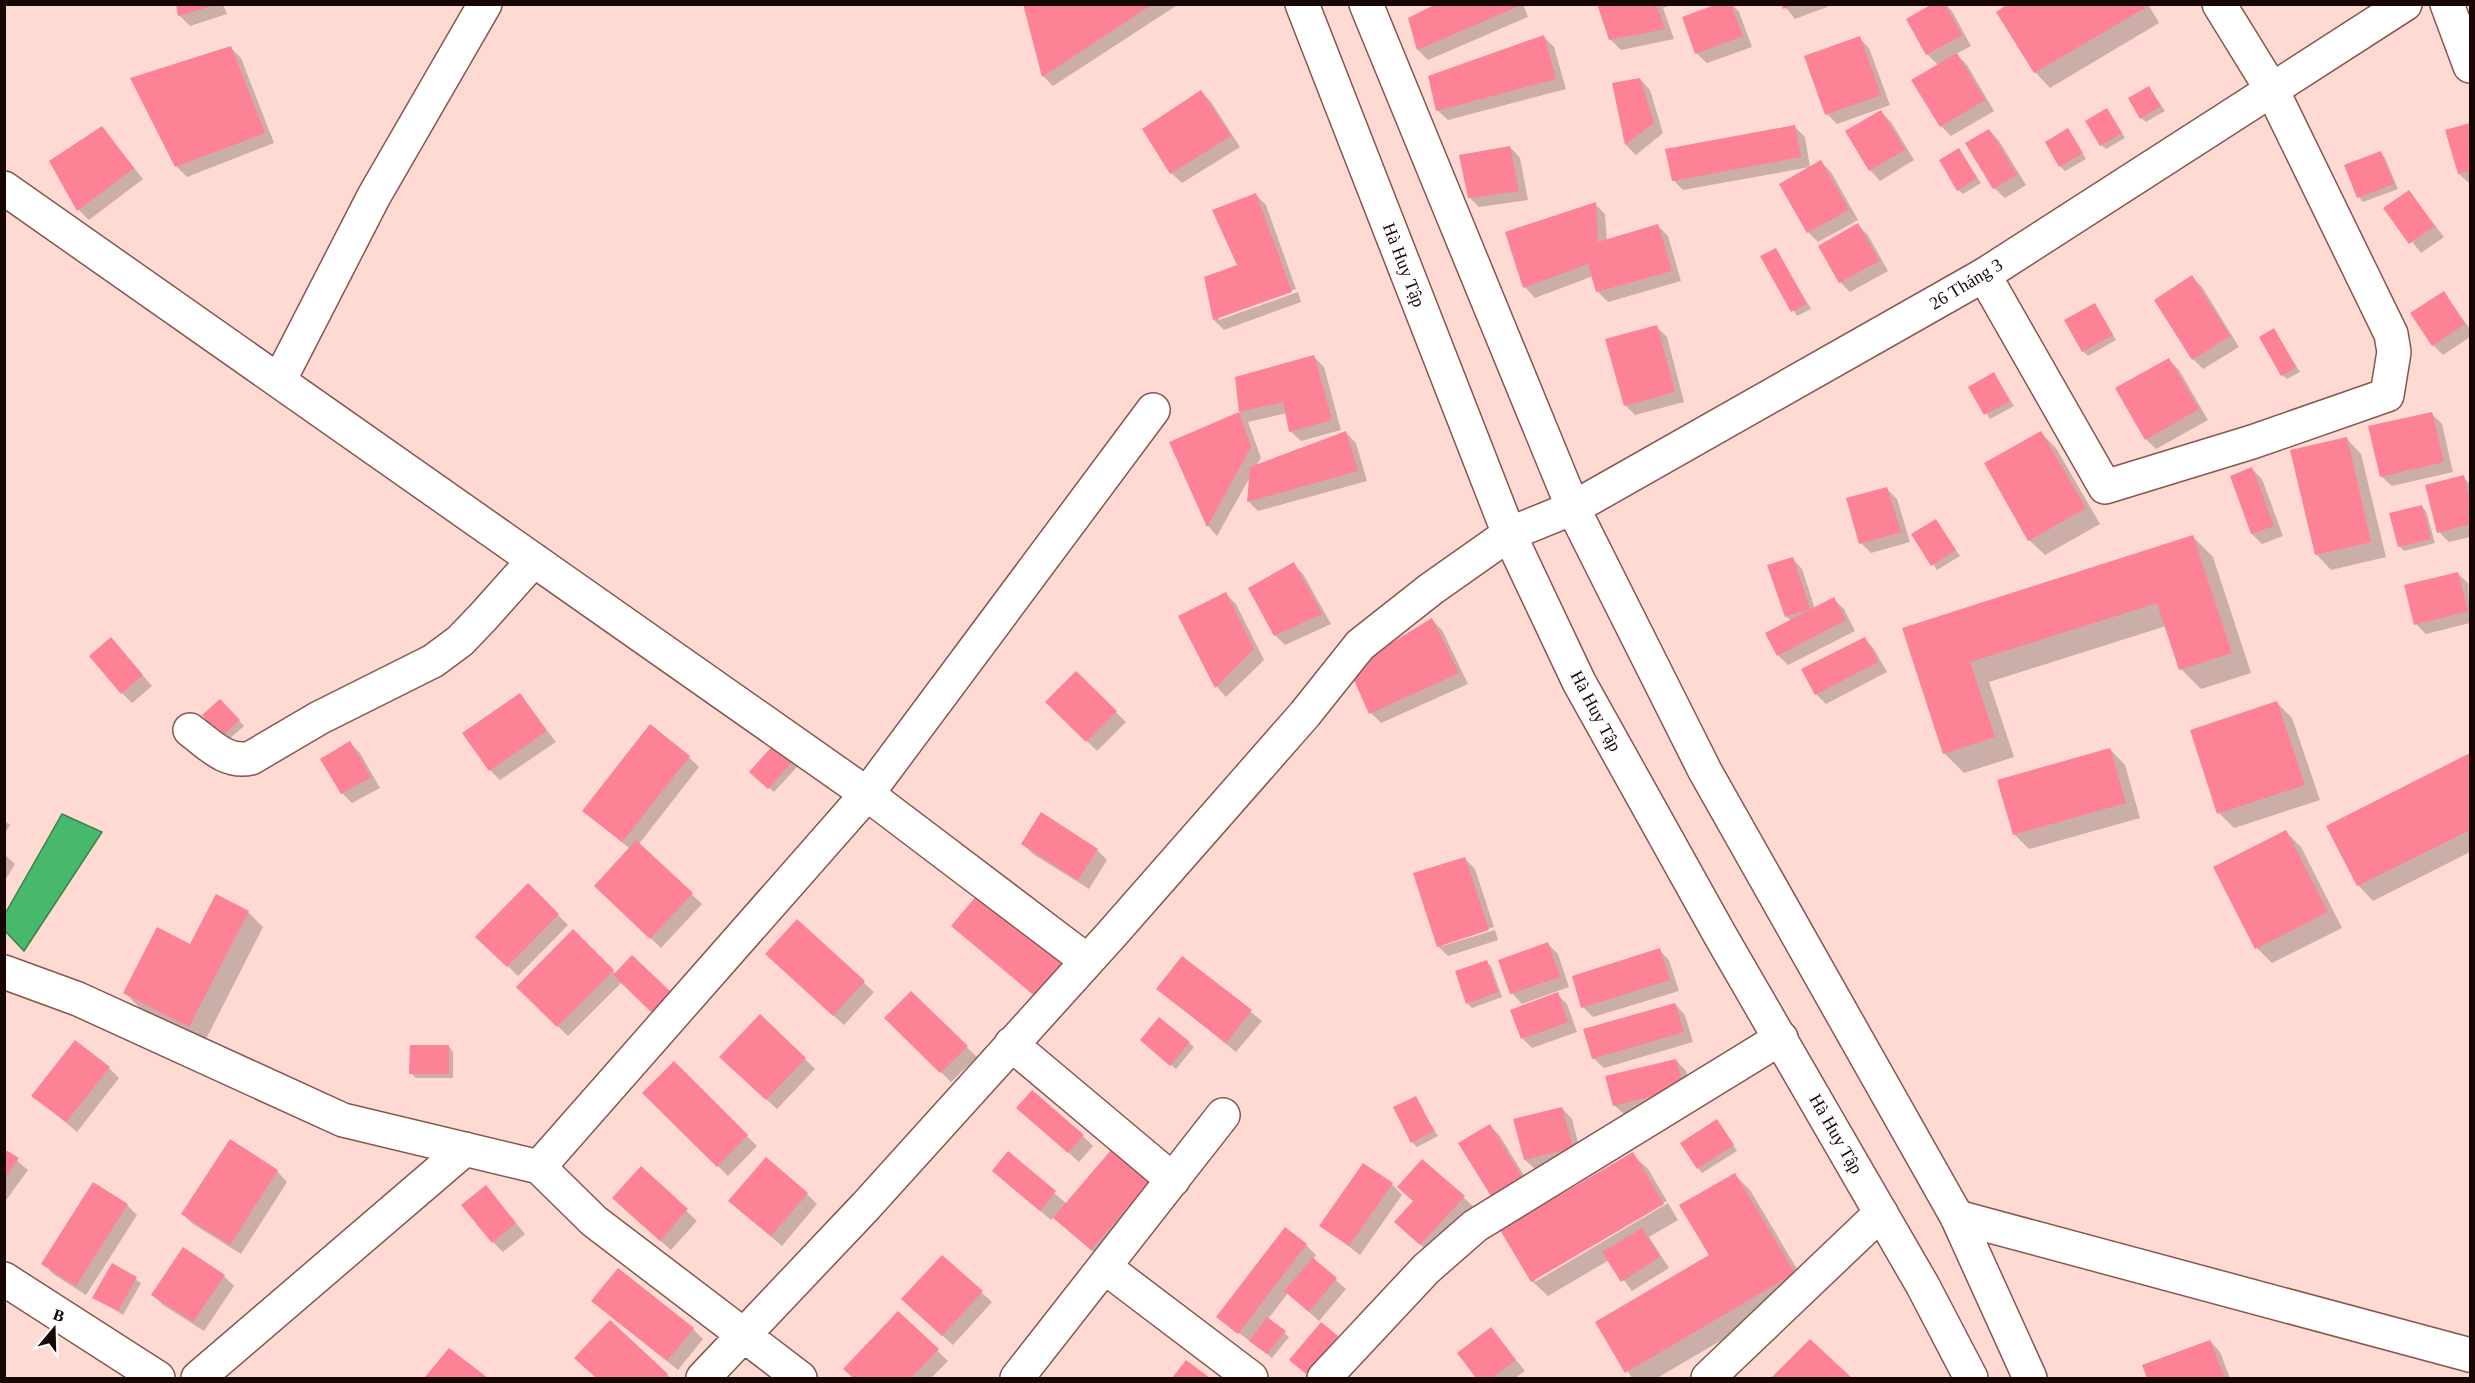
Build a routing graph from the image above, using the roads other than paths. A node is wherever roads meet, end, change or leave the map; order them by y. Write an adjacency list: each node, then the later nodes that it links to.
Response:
1 (485, 4): 11 (street)
2 (1302, 4): 14 (street, Hà Huy Tập)
3 (1366, 4): 13 (street)
4 (2219, 4): 8 (street)
5 (2405, 4): 8 (street, 26 Tháng 3)
6 (2447, 4): 7 (street)
7 (2470, 66)
8 (2271, 90): 10 (street, 26 Tháng 3); 10 (street)
9 (4, 188): 11 (street)
10 (1984, 275): 13 (street, 26 Tháng 3)
11 (279, 381): 15 (street)
12 (1153, 410): 17 (street)
13 (1573, 508): 14 (street, 26 Tháng 3); 27 (street)
14 (1509, 534): 18 (street, 26 Tháng 3); 20 (street, Hà Huy Tập)
15 (534, 560): 16 (street); 17 (street)
16 (190, 730)
17 (867, 794): 18 (street); 24 (street)
18 (1086, 960): 21 (street, 26 Tháng 3)
19 (4, 972): 23 (street)
20 (1780, 1038): 26 (street, Hà Huy Tập); 38 (street)
21 (1011, 1044): 25 (street); 30 (street, 26 Tháng 3)
22 (1223, 1115): 25 (street)
23 (465, 1149): 24 (street); 33 (street)
24 (539, 1167): 30 (street)
25 (1173, 1180): 28 (street)
26 (1881, 1213): 39 (street); 40 (street, Hà Huy Tập)
27 (1957, 1217): 31 (street); 41 (street)
28 (1106, 1268): 36 (street); 37 (street)
29 (4, 1280): 32 (street)
30 (743, 1335): 34 (street, 26 Tháng 3); 35 (street)
31 (2470, 1355)
32 (158, 1378)
33 (198, 1378)
34 (703, 1378)
35 (800, 1378)
36 (1017, 1378)
37 (1251, 1378)
38 (1324, 1378)
39 (1708, 1378)
40 (1971, 1378)
41 (2029, 1378)

